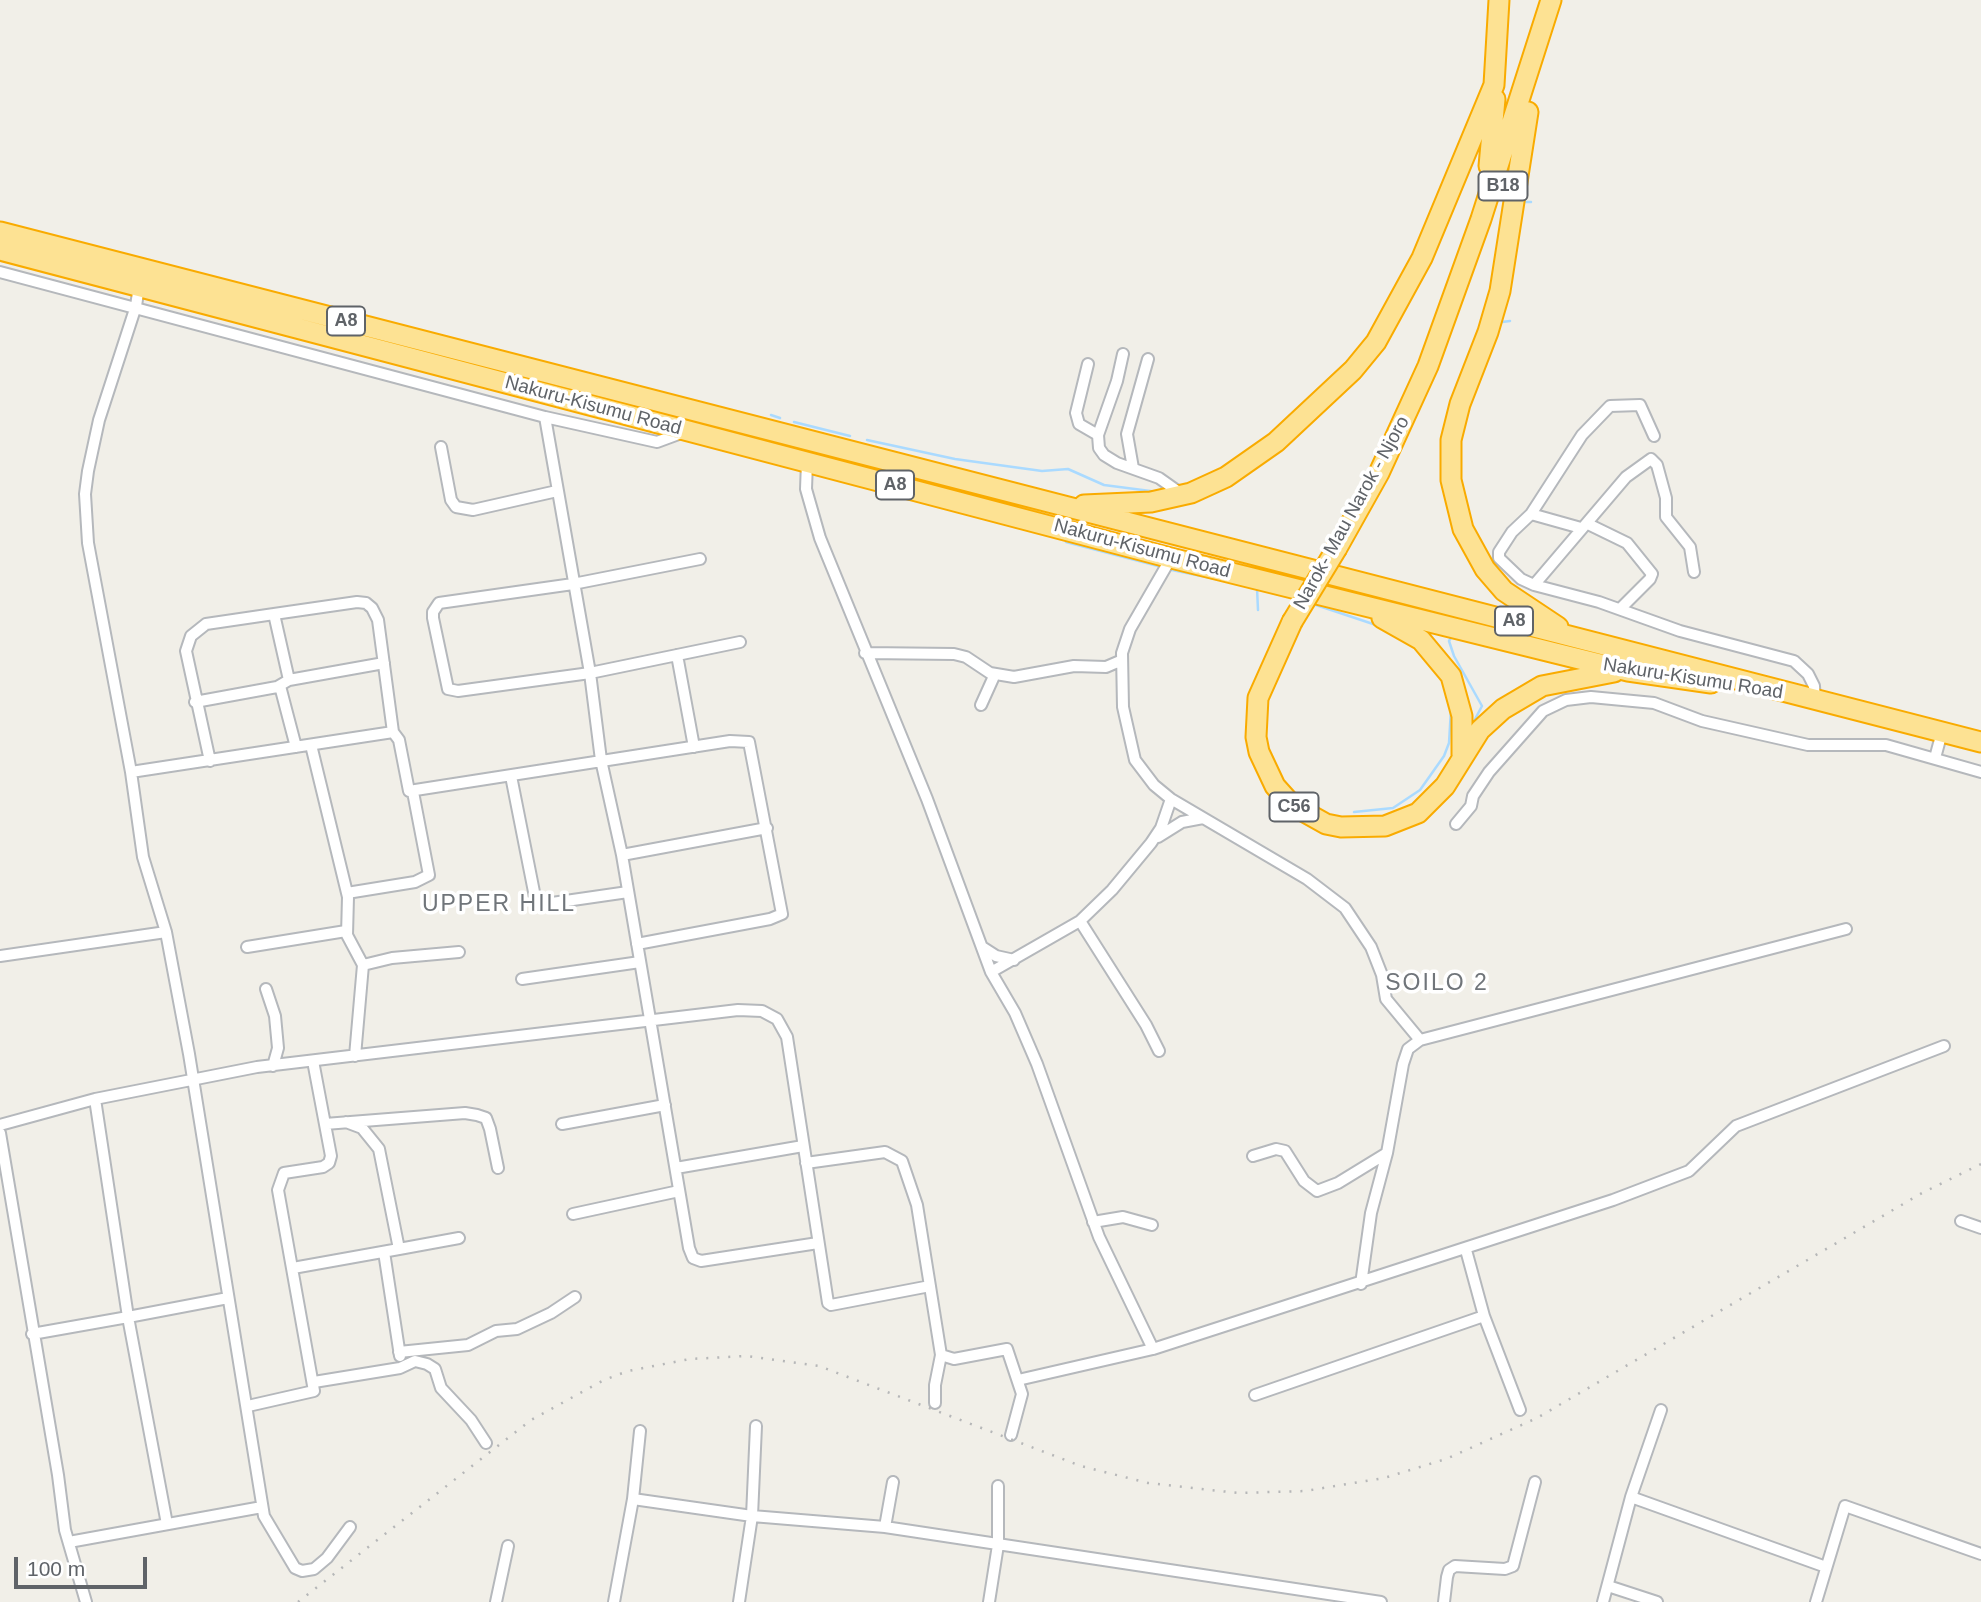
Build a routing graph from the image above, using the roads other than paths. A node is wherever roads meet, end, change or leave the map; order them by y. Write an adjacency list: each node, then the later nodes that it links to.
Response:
1 (1499, 0): 4 (highway)
2 (1551, 0): 6 (highway, Narok- Mau Narok - Njoro / B18)
3 (1561, 0): 5 (highway, Narok- Mau Narok - Njoro / B18)
4 (1494, 85): 6 (highway); 28 (highway)
5 (1528, 112): 16 (highway, Narok- Mau Narok - Njoro / B18); 41 (highway)
6 (1481, 219): 16 (highway, Narok- Mau Narok - Njoro / B18)
7 (0, 232): 29 (highway, Nakuru-Kisumu Road / A8)
8 (0, 250): 10 (highway, Nakuru-Kisumu Road / A8)
9 (0, 272): 11 (street)
10 (139, 286): 11 (street); 12 (highway, Nakuru-Kisumu Road / A8)
11 (136, 306): 17 (street); 65 (street)
12 (373, 348): 17 (street); 21 (highway, Nakuru-Kisumu Road / A8)
13 (1123, 354): 18 (street)
14 (1148, 359): 19 (street)
15 (1088, 364): 22 (street)
16 (1428, 366): 40 (highway, Narok- Mau Narok - Njoro / B18, bridge)
17 (365, 370): 20 (street)
18 (1117, 381): 19 (street); 22 (street)
19 (1140, 386): 26 (street)
20 (545, 417): 21 (street); 27 (street)
21 (688, 430): 25 (highway, Nakuru-Kisumu Road / A8)
22 (1098, 435): 26 (street)
23 (1654, 436): 30 (street)
24 (441, 447): 27 (street)
25 (807, 462): 32 (highway, Nakuru-Kisumu Road / A8); 43 (street)
26 (1133, 468): 28 (street)
27 (557, 491): 35 (street)
28 (1183, 495): 29 (highway)
29 (1042, 500): 41 (highway, Nakuru-Kisumu Road / A8)
30 (1531, 514): 31 (street); 36 (street)
31 (1585, 526): 34 (street); 36 (street); 38 (street)
32 (1171, 558): 37 (highway, Nakuru-Kisumu Road / A8); 45 (street)
33 (700, 559): 35 (street)
34 (1695, 572)
35 (573, 584): 48 (street); 48 (street)
36 (1534, 585): 38 (street)
37 (1362, 605): 47 (highway, Nakuru-Kisumu Road / A8); 61 (highway)
38 (1620, 610): 52 (street)
39 (274, 614): 46 (street); 50 (street); 53 (street)
40 (1292, 622): 61 (highway, C56)
41 (1575, 638): 51 (highway, Nakuru-Kisumu Road / A8)
42 (740, 642): 44 (street)
43 (865, 653): 49 (street); 83 (street)
44 (677, 656): 48 (street); 60 (street)
45 (1121, 660): 49 (street); 69 (street)
46 (384, 663): 50 (street); 55 (street)
47 (1628, 671): 51 (highway, Nakuru-Kisumu Road / A8); 61 (highway)
48 (590, 673): 63 (street)
49 (995, 674): 54 (street)
50 (284, 683): 53 (street); 59 (street)
51 (1795, 696): 52 (highway, A8)
52 (1815, 701): 56 (highway, A8)
53 (195, 702): 64 (street)
54 (981, 705)
55 (393, 732): 58 (street); 68 (street)
56 (1942, 732): 57 (highway, A8); 62 (street)
57 (1981, 742)
58 (311, 745): 59 (street); 76 (street)
59 (296, 747): 64 (street)
60 (694, 747): 63 (street); 72 (street)
61 (1462, 756)
62 (1935, 758): 66 (street); 71 (street)
63 (601, 760): 67 (street); 74 (street)
64 (210, 761): 65 (street)
65 (131, 772): 80 (street)
66 (1981, 772)
67 (511, 776): 68 (street); 75 (street)
68 (413, 792): 76 (street)
69 (1171, 799): 70 (street); 73 (street)
70 (1203, 818): 73 (street); 93 (street)
71 (1456, 824)
72 (767, 828): 74 (street); 81 (street)
73 (1151, 843): 77 (street)
74 (622, 855): 75 (street)
75 (628, 892): 81 (street)
76 (347, 893): 79 (street)
77 (1080, 921): 86 (street); 95 (street)
78 (1846, 929): 93 (street)
79 (346, 931): 82 (street); 88 (street)
80 (166, 932): 85 (street); 99 (street)
81 (637, 944): 87 (street)
82 (247, 947)
83 (982, 947): 86 (street); 89 (street)
84 (459, 951): 88 (street)
85 (0, 956)
86 (1014, 960): 89 (street)
87 (640, 961): 90 (street); 92 (street)
88 (363, 965): 96 (street)
89 (991, 972): 116 (street)
90 (522, 979)
91 (266, 989): 98 (street)
92 (648, 1021): 96 (street); 101 (street); 107 (street)
93 (1420, 1040): 108 (street)
94 (1944, 1046): 122 (street)
95 (1159, 1051)
96 (355, 1056): 97 (street)
97 (313, 1061): 98 (street); 103 (street)
98 (272, 1066): 99 (street)
99 (193, 1078): 100 (street); 128 (street)
100 (95, 1099): 104 (street); 130 (street)
101 (665, 1105): 105 (street); 112 (street)
102 (346, 1122): 103 (street); 111 (street); 121 (street)
103 (324, 1124): 124 (street)
104 (0, 1125)
105 (562, 1125)
106 (0, 1141): 131 (street)
107 (803, 1146): 110 (street); 112 (street)
108 (1387, 1153): 109 (street); 125 (street)
109 (1253, 1156)
110 (806, 1163): 120 (street); 126 (street)
111 (498, 1168)
112 (676, 1168): 113 (street)
113 (679, 1191): 114 (street); 120 (street)
114 (573, 1214)
115 (1961, 1221): 118 (street)
116 (1093, 1222): 117 (street); 132 (street)
117 (1152, 1225)
118 (1981, 1227)
119 (459, 1238): 121 (street)
120 (818, 1243): 126 (street)
121 (398, 1249): 123 (street)
122 (1466, 1250): 125 (street); 129 (street)
123 (384, 1252): 124 (street); 133 (street)
124 (293, 1268): 137 (street)
125 (1361, 1284): 132 (street)
126 (930, 1286): 134 (street)
127 (575, 1297): 133 (street)
128 (228, 1298): 130 (street); 140 (street)
129 (1484, 1316): 138 (street); 141 (street)
130 (128, 1317): 131 (street); 154 (street)
131 (33, 1334): 157 (street)
132 (1153, 1349): 136 (street)
133 (399, 1352): 135 (street)
134 (941, 1355): 136 (street); 139 (street)
135 (408, 1364): 137 (street); 146 (street)
136 (1018, 1380): 145 (street)
137 (314, 1382): 140 (street)
138 (1255, 1395)
139 (935, 1403)
140 (247, 1406): 152 (street)
141 (1520, 1410)
142 (1661, 1410): 150 (street)
143 (756, 1426): 153 (street)
144 (640, 1431): 151 (street)
145 (1011, 1435)
146 (486, 1443)
147 (893, 1482): 156 (street)
148 (1535, 1482): 170 (street)
149 (998, 1486): 158 (street)
150 (1631, 1497): 161 (street); 162 (street)
151 (633, 1499): 153 (street); 166 (street)
152 (262, 1507): 154 (street); 155 (street)
153 (752, 1516): 156 (street); 167 (street)
154 (167, 1524): 157 (street)
155 (350, 1527)
156 (885, 1527): 158 (street)
157 (69, 1542): 164 (street)
158 (998, 1545): 163 (street); 168 (street)
159 (508, 1546): 165 (street)
160 (1981, 1554): 161 (street)
161 (1826, 1567): 173 (street)
162 (1608, 1586): 171 (street); 172 (street)
163 (1326, 1598): 169 (street)
164 (86, 1602)
165 (496, 1602)
166 (614, 1602)
167 (738, 1602)
168 (989, 1602)
169 (1381, 1602)
170 (1444, 1602)
171 (1604, 1602)
172 (1657, 1602)
173 (1815, 1602)

